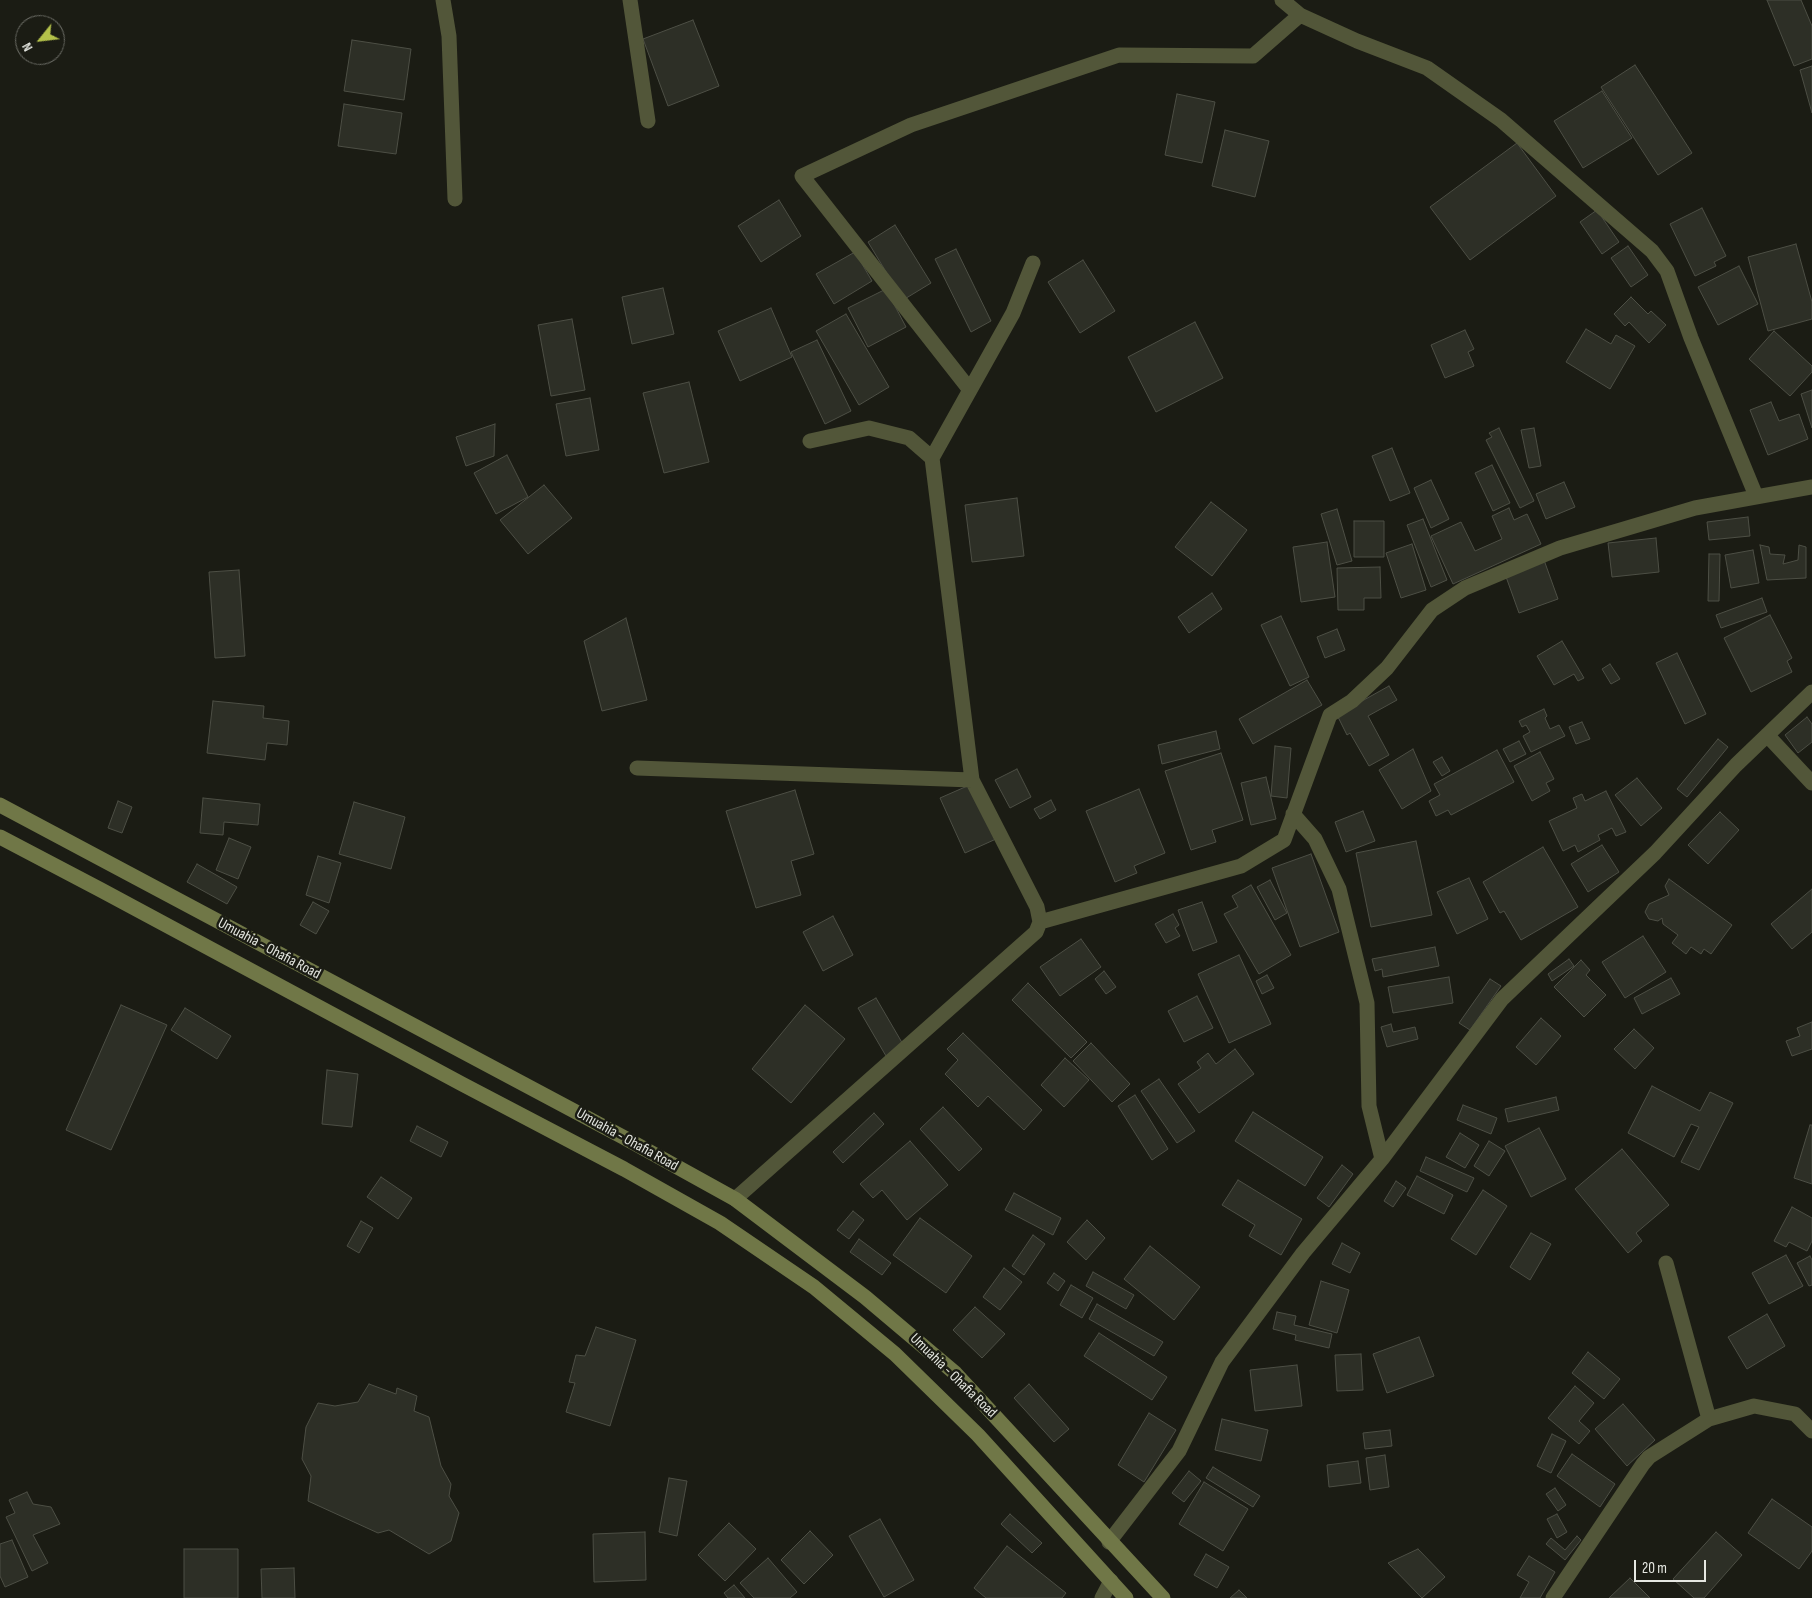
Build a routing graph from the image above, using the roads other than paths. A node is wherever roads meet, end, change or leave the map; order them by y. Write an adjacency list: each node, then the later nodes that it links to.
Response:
1 (444, 0): 6 (street)
2 (630, 0): 5 (street)
3 (1282, 0): 4 (street)
4 (1300, 15): 8 (street); 12 (street)
5 (648, 121)
6 (455, 199)
7 (1033, 263): 8 (street)
8 (970, 390): 10 (street)
9 (810, 441): 10 (street)
10 (932, 458): 16 (street)
11 (1812, 487): 12 (street)
12 (1756, 496): 19 (street)
13 (1812, 692): 14 (street)
14 (1767, 735): 17 (street); 23 (street)
15 (638, 768): 16 (street)
16 (972, 780): 21 (street)
17 (1812, 783)
18 (0, 805): 22 (main road, Umuahia - Ohafia Road)
19 (1293, 814): 21 (street); 23 (street)
20 (0, 837): 24 (main road, Umuahia - Ohafia Road)
21 (1040, 922): 25 (street)
22 (620, 1135): 24 (main road); 25 (main road, Umuahia - Ohafia Road)
23 (1382, 1159): 29 (street)
24 (608, 1160): 30 (main road, Umuahia - Ohafia Road)
25 (735, 1200): 29 (main road, Umuahia - Ohafia Road)
26 (1666, 1263): 27 (street)
27 (1709, 1420): 28 (street); 34 (street)
28 (1812, 1431)
29 (1109, 1542): 33 (main road, Umuahia - Ohafia Road)
30 (1111, 1581): 31 (street); 32 (main road, Umuahia - Ohafia Road)
31 (1102, 1598)
32 (1126, 1598)
33 (1163, 1598)
34 (1553, 1598)

